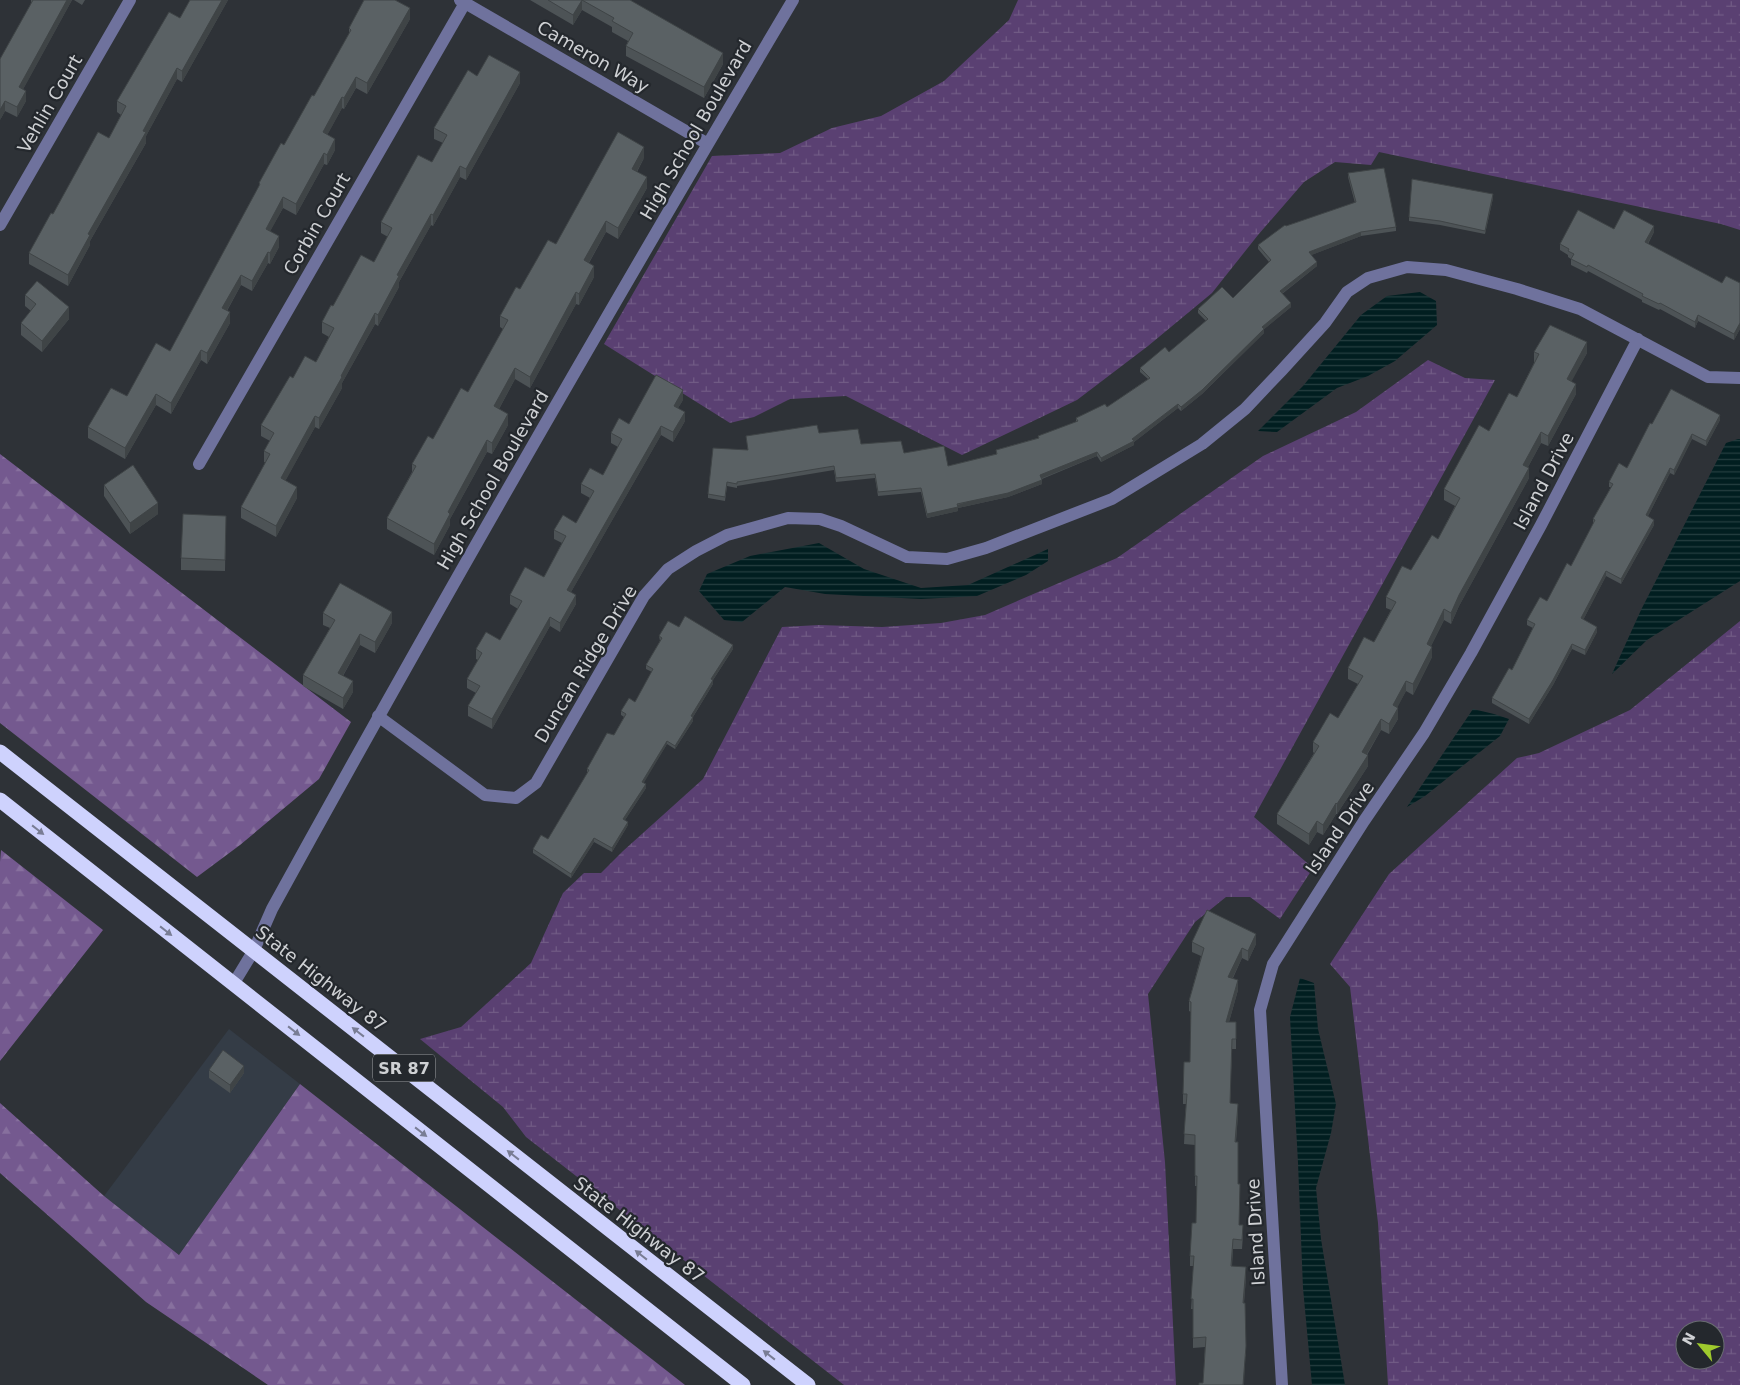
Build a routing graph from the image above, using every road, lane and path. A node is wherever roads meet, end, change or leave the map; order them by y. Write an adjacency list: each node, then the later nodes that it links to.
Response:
1 (130, 0): 5 (street, Vehlin Court)
2 (793, 0): 4 (street, High School Boulevard)
3 (463, 1): 4 (street, Cameron Way); 8 (street, Corbin Court)
4 (708, 144): 9 (street, High School Boulevard)
5 (0, 225)
6 (1638, 339): 7 (street, Duncan Ridge Drive); 9 (street, Duncan Ridge Drive); 16 (street, Island Drive)
7 (1740, 378)
8 (199, 464)
9 (378, 716): 12 (street, High School Boulevard)
10 (0, 752): 12 (highway, State Highway 87 / SR 87)
11 (0, 800): 13 (highway, SR 87, one-way to 13)
12 (254, 950): 13 (street, High School Boulevard); 15 (highway, State Highway 87 / SR 87, one-way to 12)
13 (234, 983): 14 (highway, SR 87, one-way to 14)
14 (743, 1385)
15 (808, 1385)
16 (1282, 1385)

